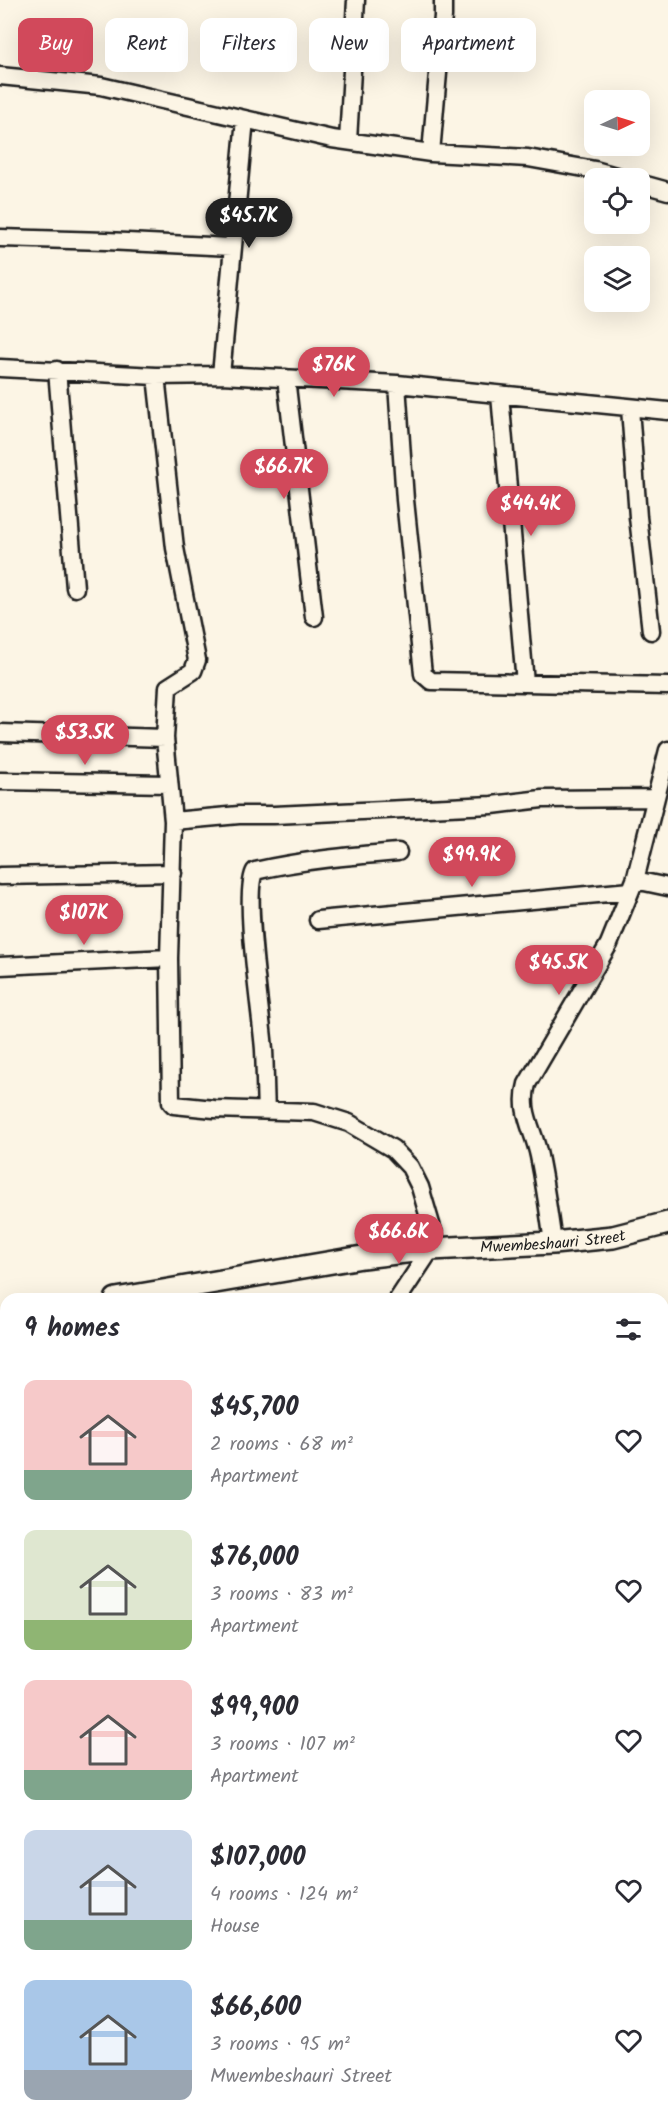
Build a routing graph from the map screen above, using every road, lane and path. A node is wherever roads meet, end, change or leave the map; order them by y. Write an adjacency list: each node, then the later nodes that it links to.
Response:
1 (356, 0): 5 (street)
2 (443, 0): 6 (street)
3 (0, 76): 4 (street)
4 (245, 119): 5 (street); 11 (street)
5 (348, 141): 6 (street)
6 (431, 153): 7 (street)
7 (584, 168)
8 (650, 186): 9 (street)
9 (668, 191)
10 (0, 238): 11 (street)
11 (232, 247): 14 (street)
12 (0, 368): 13 (street)
13 (57, 369): 15 (street); 21 (street)
14 (221, 375): 15 (street); 16 (street)
15 (156, 376): 27 (street)
16 (286, 378): 17 (street); 22 (street)
17 (397, 384): 18 (street); 24 (street)
18 (500, 395): 19 (street); 24 (street)
19 (630, 408): 20 (street); 23 (street)
20 (668, 411)
21 (75, 588)
22 (314, 617)
23 (651, 631)
24 (525, 683): 25 (street)
25 (668, 686)
26 (0, 733): 27 (street)
27 (165, 738): 30 (street)
28 (668, 750): 31 (street)
29 (0, 781): 30 (street)
30 (169, 784): 32 (street)
31 (661, 789): 32 (street); 36 (street)
32 (173, 821): 34 (street)
33 (398, 852): 41 (street)
34 (173, 873): 35 (street); 39 (street)
35 (0, 876)
36 (632, 886): 37 (street); 38 (street); 43 (street)
37 (668, 886)
38 (318, 920)
39 (169, 958): 40 (street); 41 (street)
40 (0, 966)
41 (266, 1110): 44 (street)
42 (668, 1223): 43 (street, Mwembeshauri Street)
43 (553, 1244): 44 (street, Mwembeshauri Street)
44 (435, 1248): 45 (street, Mwembeshauri Street); 46 (street)
45 (151, 1293)
46 (402, 1293)

